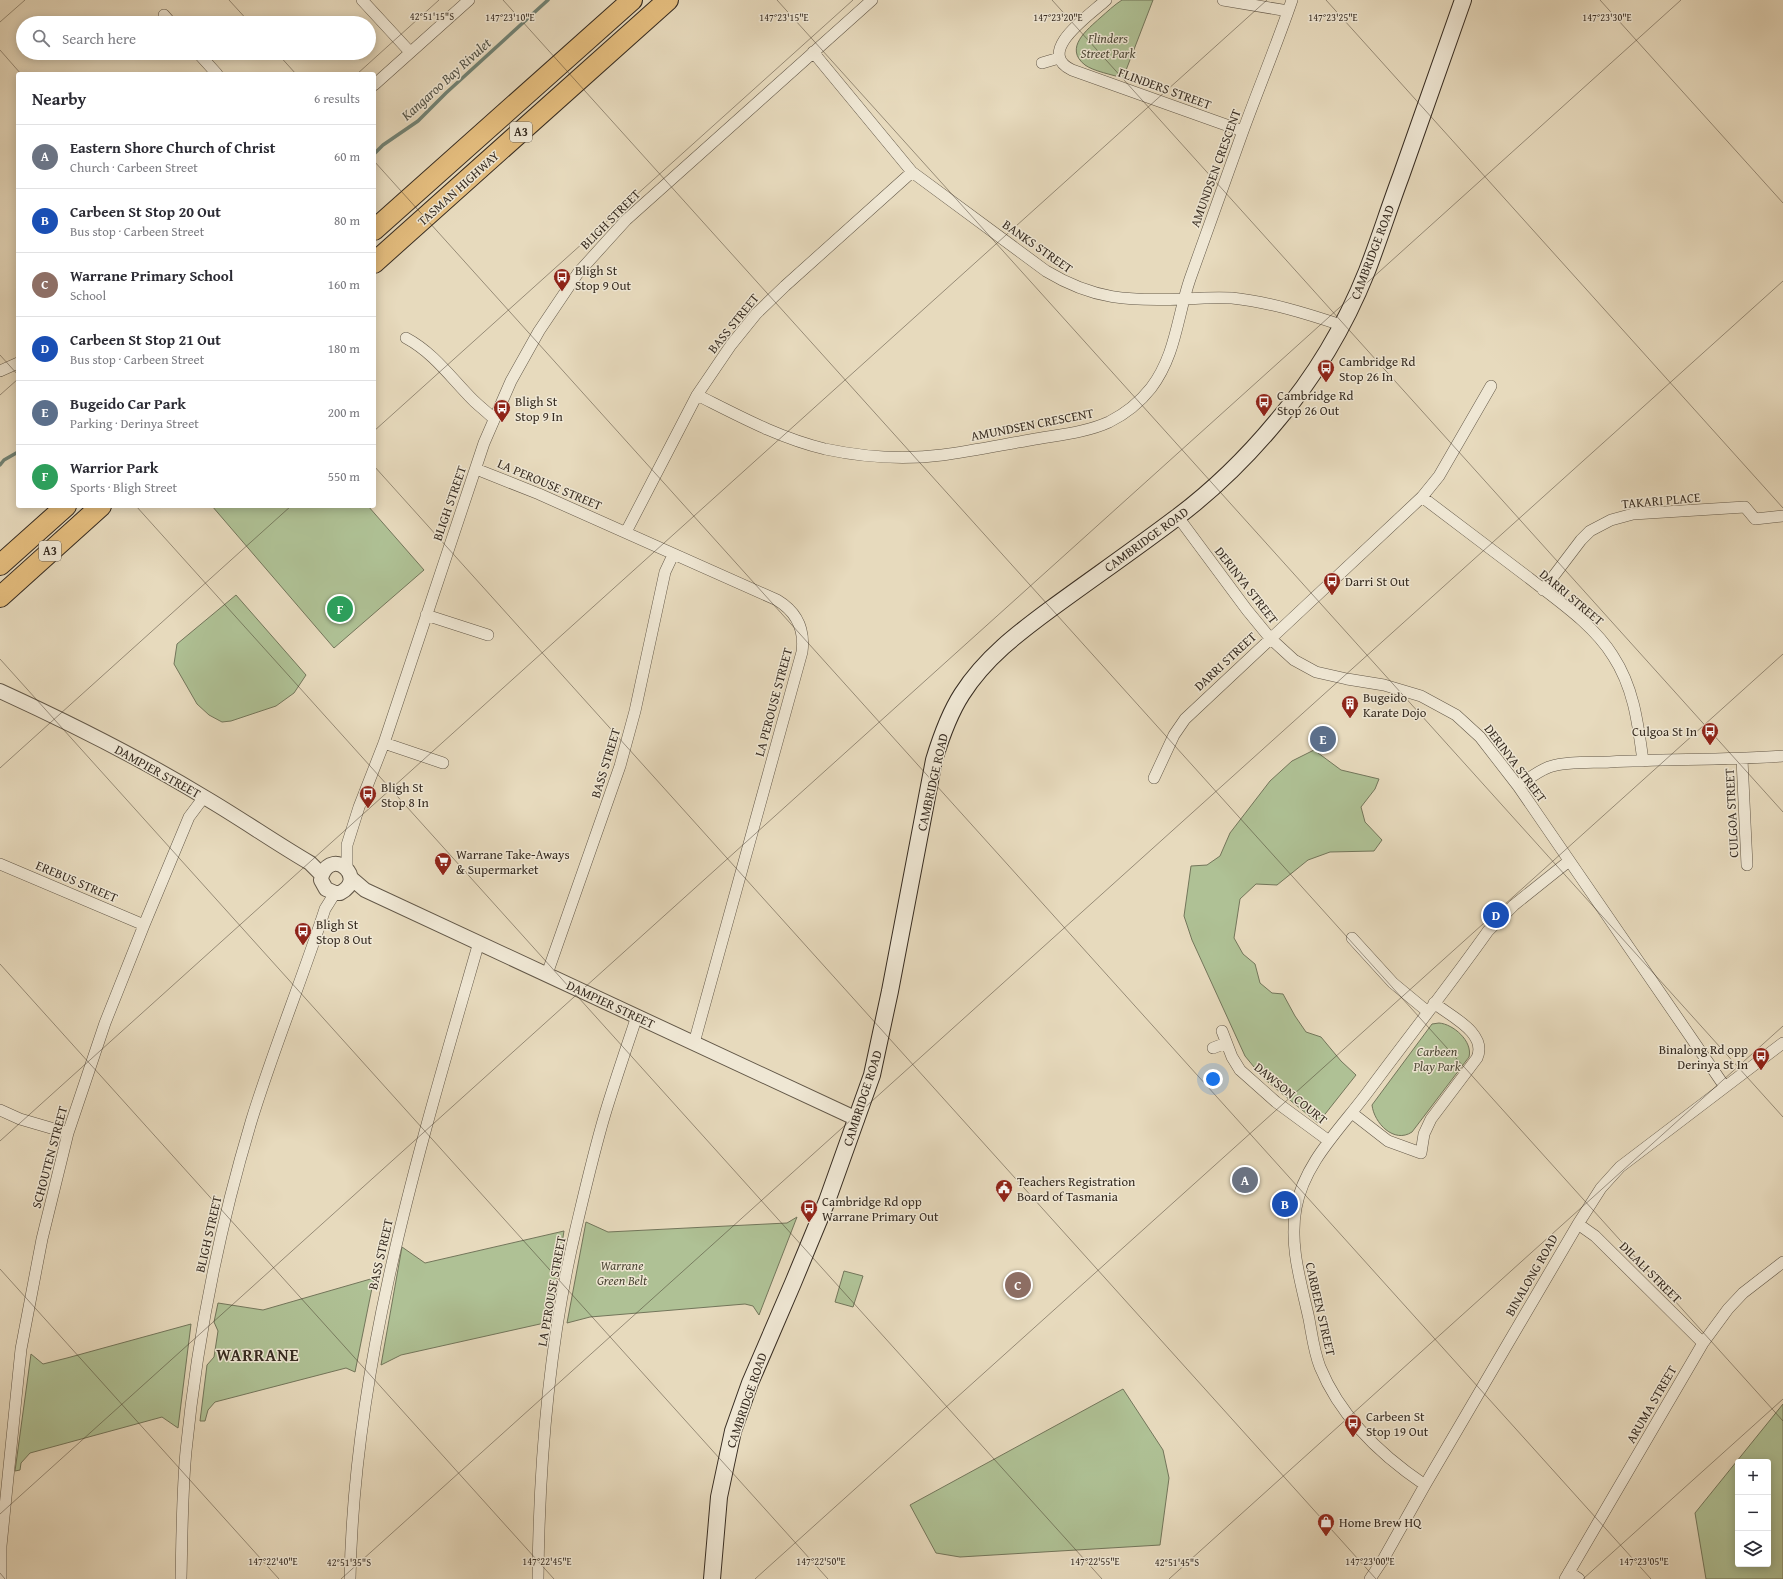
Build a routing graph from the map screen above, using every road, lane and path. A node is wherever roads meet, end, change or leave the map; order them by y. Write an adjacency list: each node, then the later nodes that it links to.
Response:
1 (362, 0): 10 (street)
2 (469, 0): 10 (street)
3 (632, 0): 19 (highway, TASMAN HIGHWAY / A3)
4 (668, 0): 20 (highway, TASMAN HIGHWAY / A3)
5 (872, 0): 11 (street, BLIGH STREET)
6 (1106, 0): 12 (street)
7 (1223, 0): 9 (street)
8 (1463, 0): 22 (main road, CAMBRIDGE ROAD)
9 (1290, 5): 17 (street, AMUNDSEN CRESCENT)
10 (410, 52): 16 (street)
11 (813, 52): 18 (street, BANKS STREET); 28 (street, BLIGH STREET)
12 (1059, 58): 14 (street); 17 (street, FLINDERS STREET)
13 (204, 60): 15 (street)
14 (1042, 63)
15 (214, 72)
16 (376, 83)
17 (1243, 131): 21 (street, AMUNDSEN CRESCENT)
18 (912, 172): 21 (street, BANKS STREET); 27 (street, BASS STREET)
19 (376, 228)
20 (376, 262)
21 (1183, 299): 22 (street, BANKS STREET); 27 (street, AMUNDSEN CRESCENT)
22 (1341, 325): 34 (main road, CAMBRIDGE ROAD)
23 (406, 338): 28 (street)
24 (16, 364): 25 (street)
25 (0, 371)
26 (1491, 386): 30 (street, DARRI STREET)
27 (697, 395): 35 (street, BASS STREET)
28 (494, 419): 29 (street, BLIGH STREET)
29 (476, 469): 35 (street, LA PEROUSE STREET); 40 (street, BLIGH STREET)
30 (1422, 497): 38 (street, DARRI STREET); 42 (street, DARRI STREET)
31 (64, 508): 37 (highway, A3)
32 (99, 508): 39 (highway, A3)
33 (1783, 516): 38 (street, TAKARI PLACE)
34 (1178, 517): 42 (street, DERINYA STREET); 72 (main road, CAMBRIDGE ROAD)
35 (626, 532): 36 (street, LA PEROUSE STREET)
36 (673, 555): 61 (street, BASS STREET); 65 (street, LA PEROUSE STREET)
37 (0, 565)
38 (1543, 590): 47 (street, DARRI STREET)
39 (0, 597)
40 (426, 615): 41 (street); 44 (street, BLIGH STREET)
41 (488, 635)
42 (1270, 638): 49 (street, DARRI STREET); 50 (street, DERINYA STREET)
43 (0, 691): 51 (street, DAMPIER STREET)
44 (384, 742): 48 (street); 55 (street, BLIGH STREET)
45 (1783, 756): 46 (street, CULGOA STREET)
46 (1742, 759): 47 (street, CULGOA STREET); 54 (street, CULGOA STREET)
47 (1643, 760): 50 (street, CULGOA STREET)
48 (443, 763)
49 (1154, 778)
50 (1518, 786): 52 (street, DERINYA STREET)
51 (204, 797): 55 (street, DAMPIER STREET); 58 (street, SCHOUTEN STREET)
52 (1569, 861): 62 (street, CARBEEN STREET); 69 (street, DERINYA STREET)
53 (0, 864): 58 (street, EREBUS STREET)
54 (1747, 865)
55 (336, 870): 56 (street, DAMPIER STREET); 57 (street); 57 (street)
56 (365, 890): 57 (street); 60 (street, DAMPIER STREET)
57 (335, 891): 82 (street, BLIGH STREET)
58 (144, 925): 73 (street, SCHOUTEN STREET)
59 (1352, 938): 62 (street)
60 (479, 942): 61 (street, DAMPIER STREET); 83 (street, BASS STREET)
61 (547, 974): 63 (street, DAMPIER STREET)
62 (1431, 1008): 71 (street, CARBEEN STREET); 71 (street)
63 (637, 1016): 65 (street, DAMPIER STREET); 84 (street, LA PEROUSE STREET)
64 (1222, 1031): 66 (street, DAWSON COURT)
65 (694, 1043): 72 (street, DAMPIER STREET)
66 (1226, 1043): 68 (street); 74 (street, DAWSON COURT)
67 (1783, 1043): 69 (street, BINALONG ROAD)
68 (1213, 1048)
69 (1725, 1087): 75 (street, BINALONG ROAD)
70 (0, 1110): 73 (street)
71 (1352, 1114): 74 (street, CARBEEN STREET)
72 (857, 1119): 85 (main road, CAMBRIDGE ROAD)
73 (68, 1133): 79 (street, SCHOUTEN STREET)
74 (1329, 1142): 78 (street, CARBEEN STREET)
75 (1578, 1224): 77 (street, DILALI STREET); 78 (street, BINALONG ROAD)
76 (1783, 1262): 77 (street, ARUMA STREET)
77 (1703, 1343): 80 (street, ARUMA STREET)
78 (1425, 1485): 86 (street, BINALONG ROAD)
79 (0, 1546): 81 (street, SCHOUTEN STREET)
80 (1567, 1575): 87 (street)
81 (1, 1579)
82 (182, 1579)
83 (350, 1579)
84 (538, 1579)
85 (712, 1579)
86 (1370, 1579)
87 (1579, 1579)

